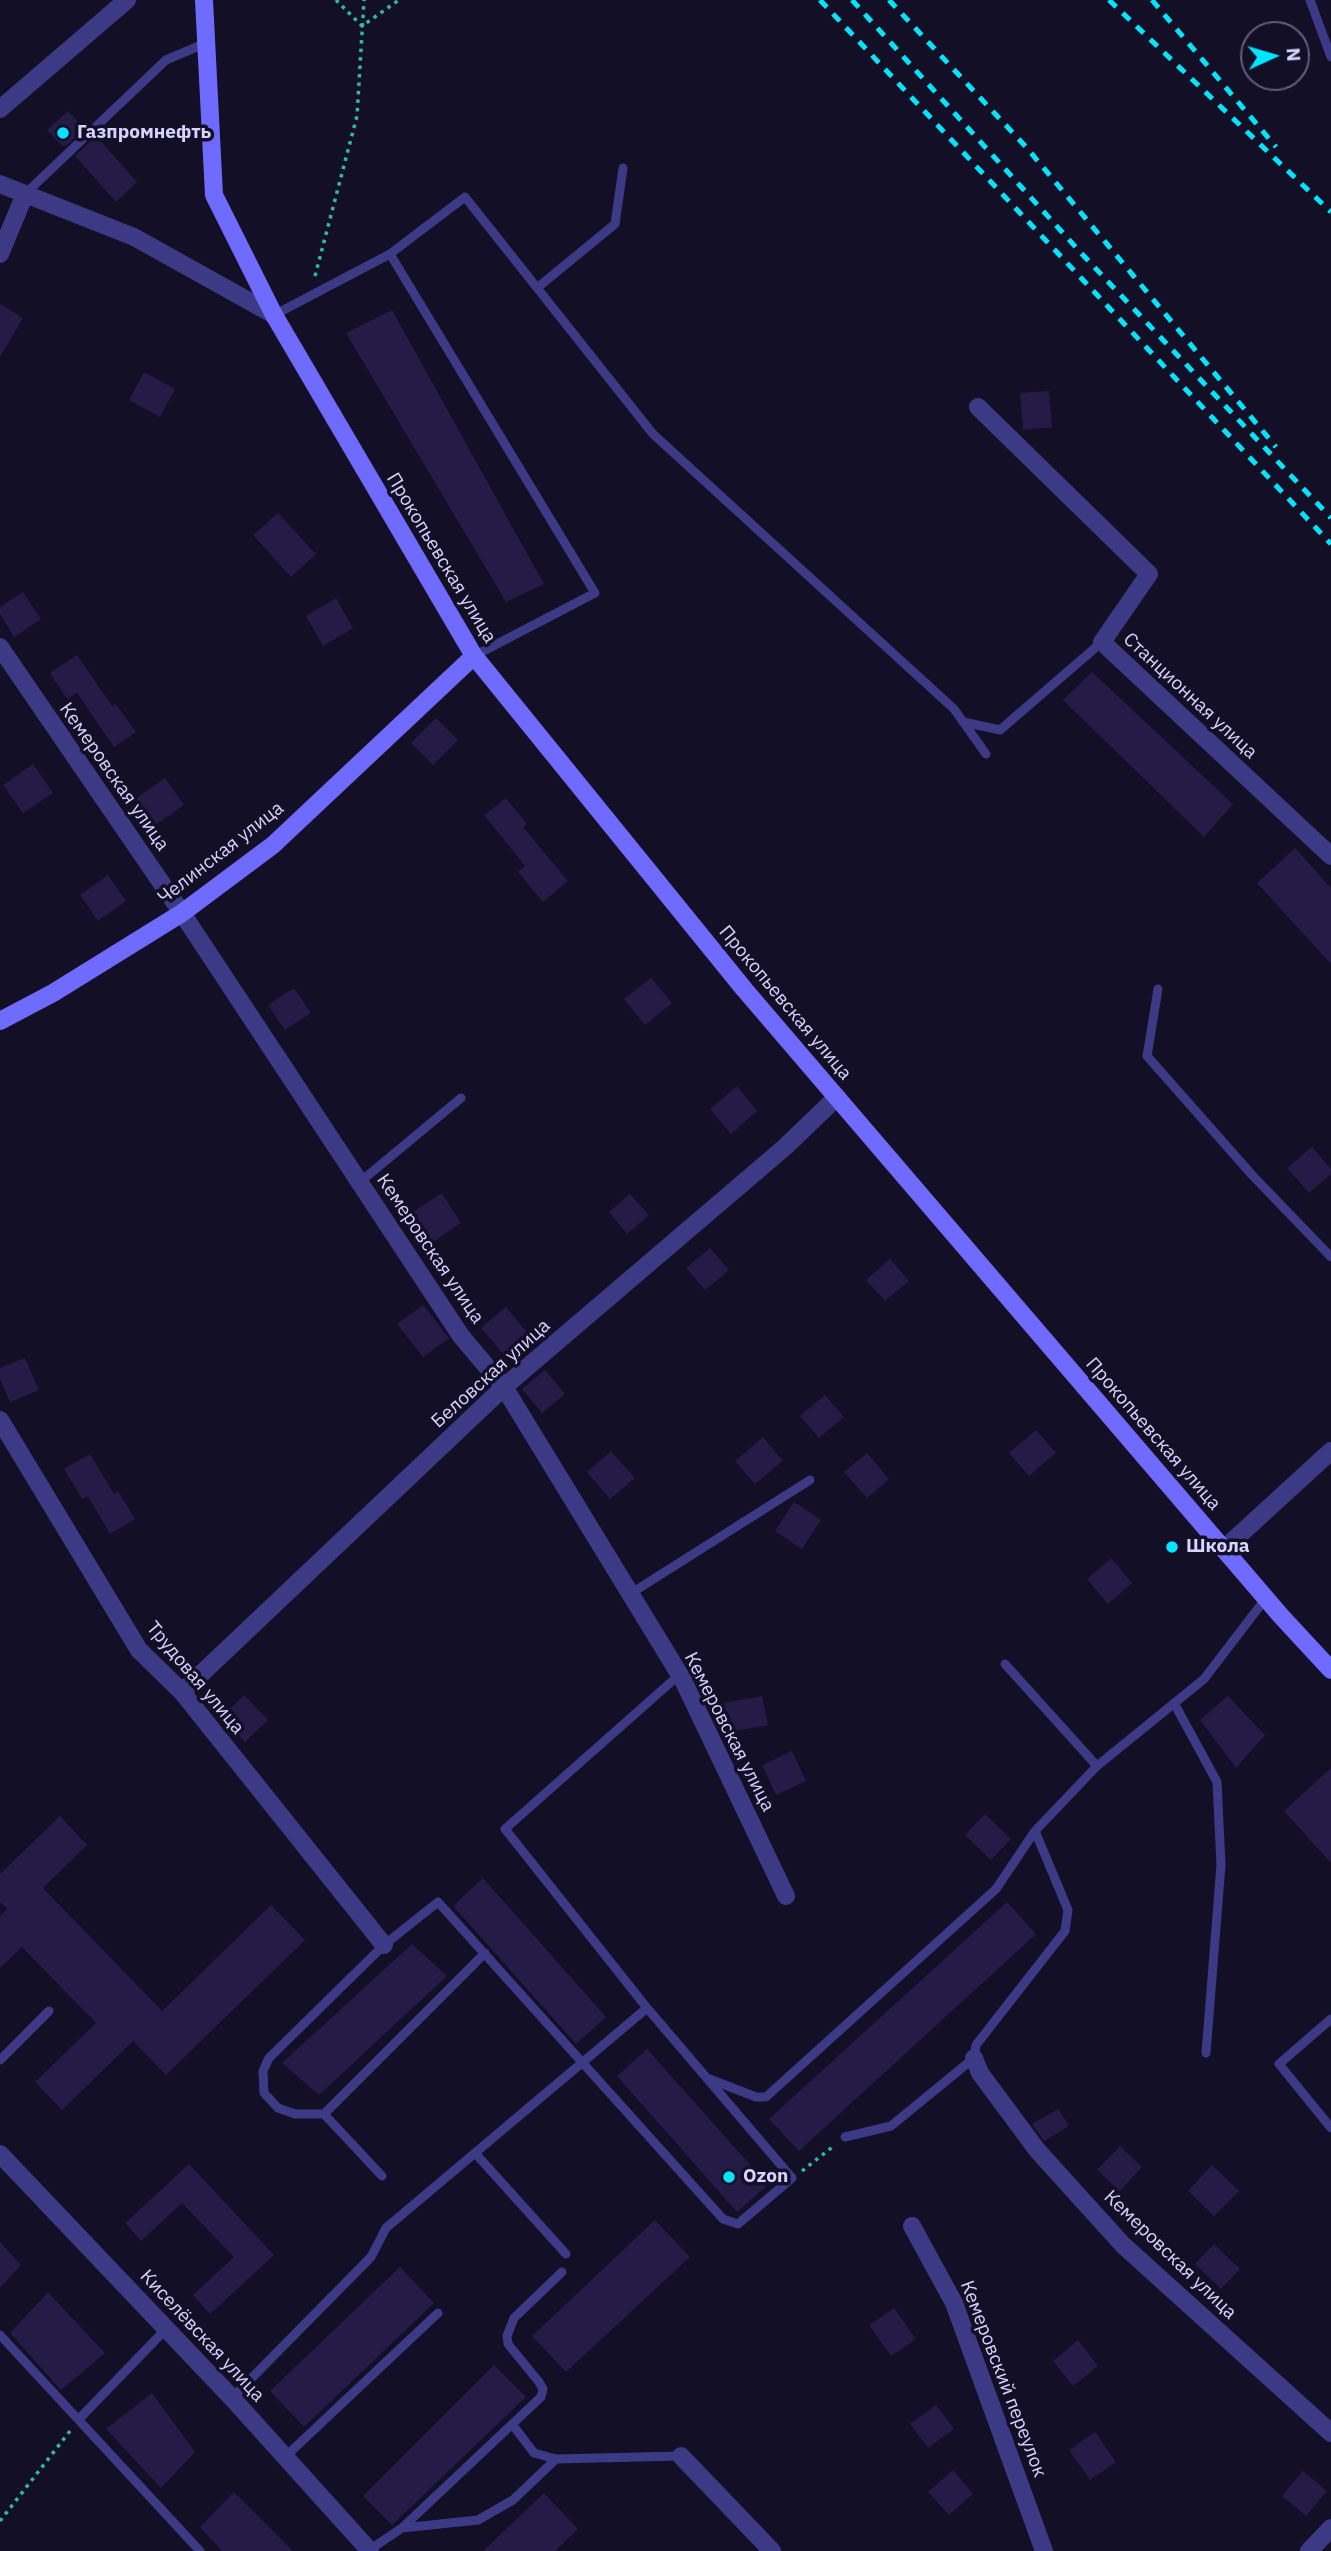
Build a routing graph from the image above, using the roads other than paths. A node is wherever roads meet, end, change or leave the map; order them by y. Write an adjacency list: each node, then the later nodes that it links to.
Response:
1 (127, 0): 6 (street)
2 (204, 0): 4 (main road, Прокопьевская улица)
3 (1310, 0): 5 (lane)
4 (206, 43): 9 (lane); 13 (main road, Прокопьевская улица)
5 (1331, 57)
6 (0, 110)
7 (623, 168): 12 (lane)
8 (0, 184): 9 (street)
9 (25, 194): 10 (street); 13 (street)
10 (0, 254)
11 (390, 254): 12 (lane); 13 (lane); 17 (lane)
12 (537, 288): 18 (lane)
13 (274, 315): 17 (main road, Прокопьевская улица)
14 (978, 407): 15 (street, Станционная улица)
15 (1102, 642): 18 (lane); 20 (street, Станционная улица)
16 (0, 647): 21 (street, Кемеровская улица)
17 (474, 656): 21 (main road, Челинская улица); 24 (main road, Прокопьевская улица)
18 (964, 722): 19 (lane)
19 (986, 754)
20 (1331, 856)
21 (182, 913): 23 (main road, Челинская улица); 26 (street, Кемеровская улица)
22 (1157, 989): 27 (lane)
23 (0, 1021)
24 (837, 1097): 28 (street, Беловская улица); 32 (main road, Прокопьевская улица)
25 (461, 1098): 26 (lane)
26 (360, 1182): 28 (street, Кемеровская улица)
27 (1331, 1257)
28 (504, 1387): 33 (street, Кемеровская улица); 38 (street, Беловская улица)
29 (0, 1420): 38 (street, Трудовая улица)
30 (1331, 1451): 32 (street)
31 (810, 1480): 33 (lane)
32 (1224, 1549): 34 (main road, Прокопьевская улица)
33 (630, 1594): 37 (street, Кемеровская улица)
34 (1266, 1598): 36 (main road, Прокопьевская улица); 39 (lane)
35 (1005, 1664): 40 (lane)
36 (1331, 1670)
37 (679, 1675): 42 (street, Кемеровская улица); 45 (lane)
38 (182, 1692): 43 (street, Трудовая улица)
39 (1174, 1703): 40 (lane); 48 (lane)
40 (1097, 1766): 41 (lane)
41 (1035, 1831): 49 (lane); 52 (lane)
42 (786, 1896)
43 (384, 1945): 44 (lane); 53 (lane)
44 (485, 1953): 51 (lane); 53 (lane)
45 (647, 2008): 51 (lane); 52 (lane)
46 (49, 2011): 50 (lane)
47 (1331, 2019): 54 (lane)
48 (1206, 2053)
49 (974, 2058): 55 (lane); 68 (street, Кемеровская улица)
50 (0, 2060)
51 (584, 2062): 52 (lane); 56 (lane)
52 (705, 2078)
53 (324, 2113): 58 (lane)
54 (1331, 2128)
55 (845, 2137)
56 (475, 2153): 60 (lane); 65 (lane)
57 (0, 2154): 63 (street, Киселёвская улица)
58 (382, 2176)
59 (912, 2227): 78 (street, Кемеровский переулок)
60 (566, 2254)
61 (562, 2272): 67 (lane)
62 (438, 2313): 70 (lane)
63 (166, 2329): 65 (street, Киселёвская улица); 66 (lane)
64 (0, 2334): 66 (lane)
65 (232, 2398): 70 (street, Киселёвская улица)
66 (80, 2418): 75 (lane)
67 (512, 2424): 71 (lane); 72 (lane)
68 (1331, 2433)
69 (681, 2456): 71 (lane); 77 (street)
70 (285, 2457): 76 (street, Киселёвская улица)
71 (556, 2459): 72 (lane)
72 (402, 2528): 76 (lane)
73 (1331, 2528): 74 (street)
74 (1320, 2548)
75 (200, 2551)
76 (369, 2551)
77 (772, 2551)
78 (1044, 2551)

